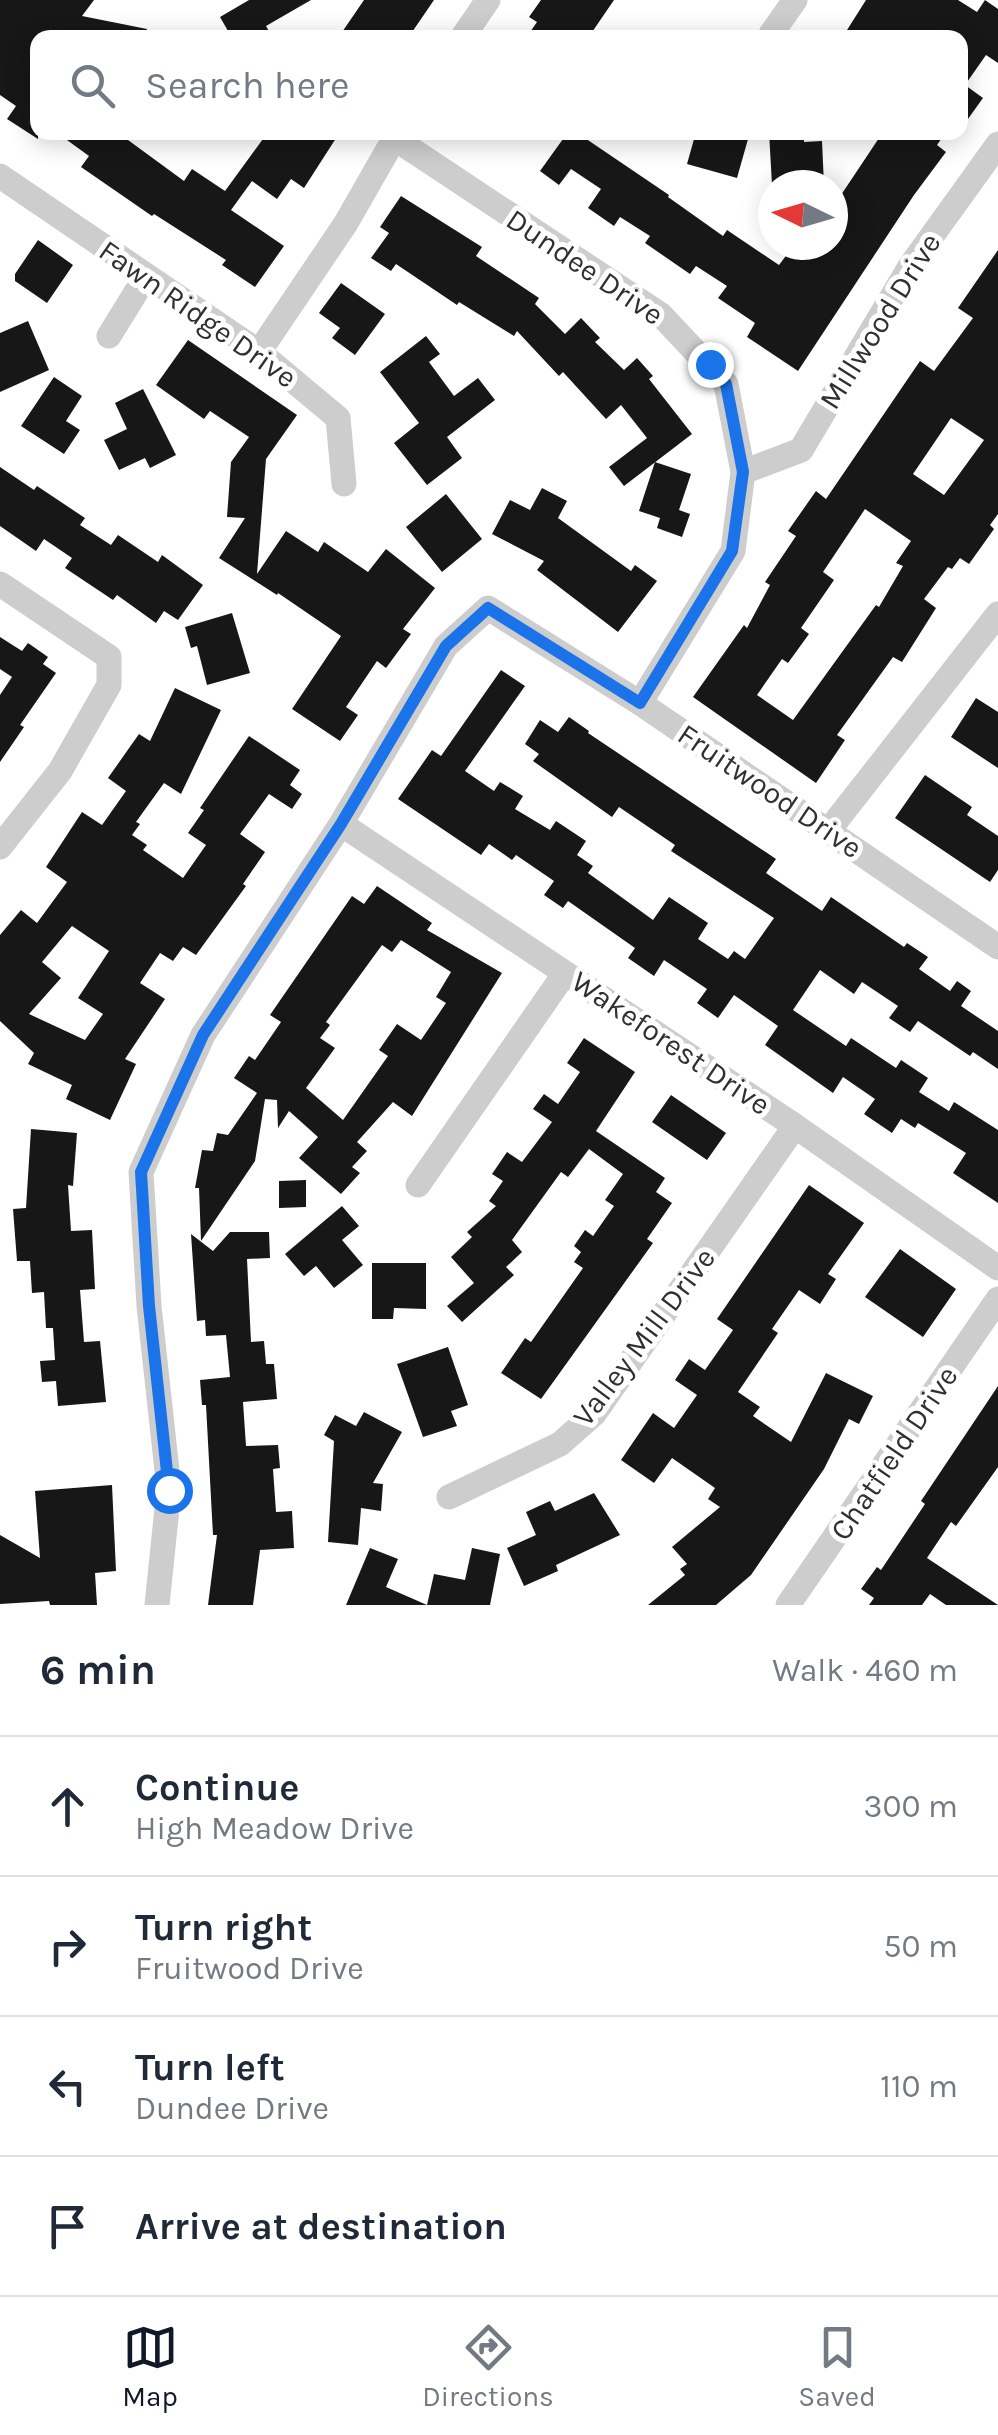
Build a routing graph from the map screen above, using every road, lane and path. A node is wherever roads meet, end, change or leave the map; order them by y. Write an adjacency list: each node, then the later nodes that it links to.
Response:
1 (488, 0): 3 (street)
2 (796, 0): 4 (street)
3 (467, 30)
4 (774, 30)
5 (393, 140): 11 (street)
6 (403, 140): 12 (street, Dundee Drive)
7 (998, 144): 12 (street, Millwood Drive)
8 (0, 176): 9 (street, Fawn Ridge Drive)
9 (146, 276): 10 (street); 11 (street, Fawn Ridge Drive)
10 (109, 336)
11 (259, 352): 13 (street, Fawn Ridge Drive)
12 (743, 472): 16 (street, Dundee Drive)
13 (344, 484)
14 (0, 584): 19 (street)
15 (995, 627): 18 (street)
16 (640, 703): 17 (street, Fruitwood Drive); 18 (street, Fruitwood Drive)
17 (341, 824): 21 (street, Wakeforest Drive); 27 (street)
18 (828, 830): 20 (street, Fruitwood Drive)
19 (0, 847)
20 (998, 946)
21 (564, 972): 22 (street, Wakeforest Drive); 23 (street)
22 (796, 1126): 24 (street, Wakeforest Drive); 26 (street, Valley Mill Drive)
23 (418, 1184)
24 (998, 1268)
25 (998, 1299): 28 (street, Chatfield Drive)
26 (449, 1497)
27 (157, 1605)
28 (788, 1605)

